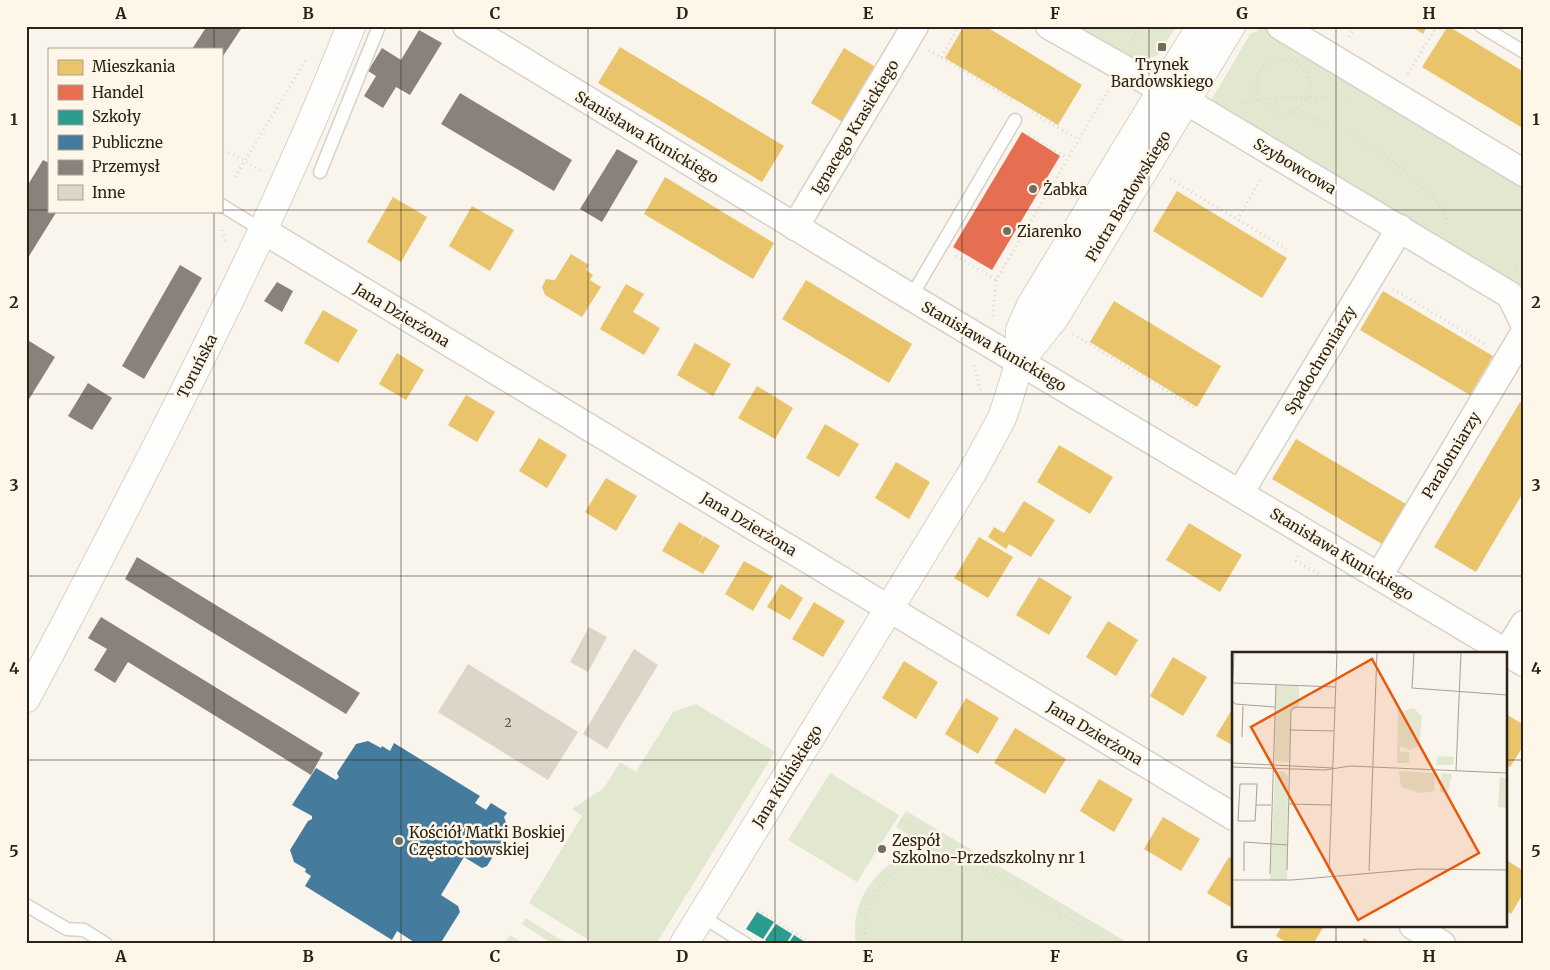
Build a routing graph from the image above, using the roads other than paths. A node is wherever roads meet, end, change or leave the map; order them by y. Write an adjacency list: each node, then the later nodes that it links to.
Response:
1 (351, 26): 18 (street, Toruńska)
2 (379, 26): 13 (lane)
3 (466, 26): 16 (street, Stanisława Kunickiego)
4 (915, 26): 16 (street, Ignacego Krasickiego)
5 (1049, 26): 11 (street, Szybowcowa)
6 (1201, 26): 11 (street, Piotra Bardowskiego)
7 (1231, 26): 11 (street, Piotra Bardowskiego)
8 (1280, 26): 14 (street)
9 (1481, 26): 10 (lane)
10 (1524, 52)
11 (1174, 96): 17 (street, Szybowcowa); 22 (street, Piotra Bardowskiego)
12 (1015, 120): 19 (lane)
13 (320, 172)
14 (1524, 173)
15 (222, 206): 18 (lane)
16 (796, 227): 19 (street, Stanisława Kunickiego)
17 (1400, 228): 20 (street, Szybowcowa); 23 (street, Spadochroniarzy)
18 (264, 231): 25 (street, Jana Dzierżona); 29 (street, Toruńska)
19 (911, 297): 22 (street, Stanisława Kunickiego)
20 (1524, 324)
21 (1524, 333): 24 (street, Paralotniarzy)
22 (1020, 361): 23 (street, Stanisława Kunickiego); 25 (street, Piotra Bardowskiego)
23 (1240, 493): 24 (street, Stanisława Kunickiego)
24 (1379, 576): 27 (street, Stanisława Kunickiego)
25 (889, 609): 30 (street, Jana Dzierżona); 32 (street, Jana Kilińskiego)
26 (1524, 624): 28 (street)
27 (1505, 652)
28 (1515, 658)
29 (26, 698)
30 (1232, 816)
31 (26, 905): 34 (lane)
32 (701, 916): 35 (street, Jana Kilińskiego); 36 (lane)
33 (1416, 928): 37 (street)
34 (106, 944)
35 (684, 944)
36 (746, 944)
37 (1442, 944)

